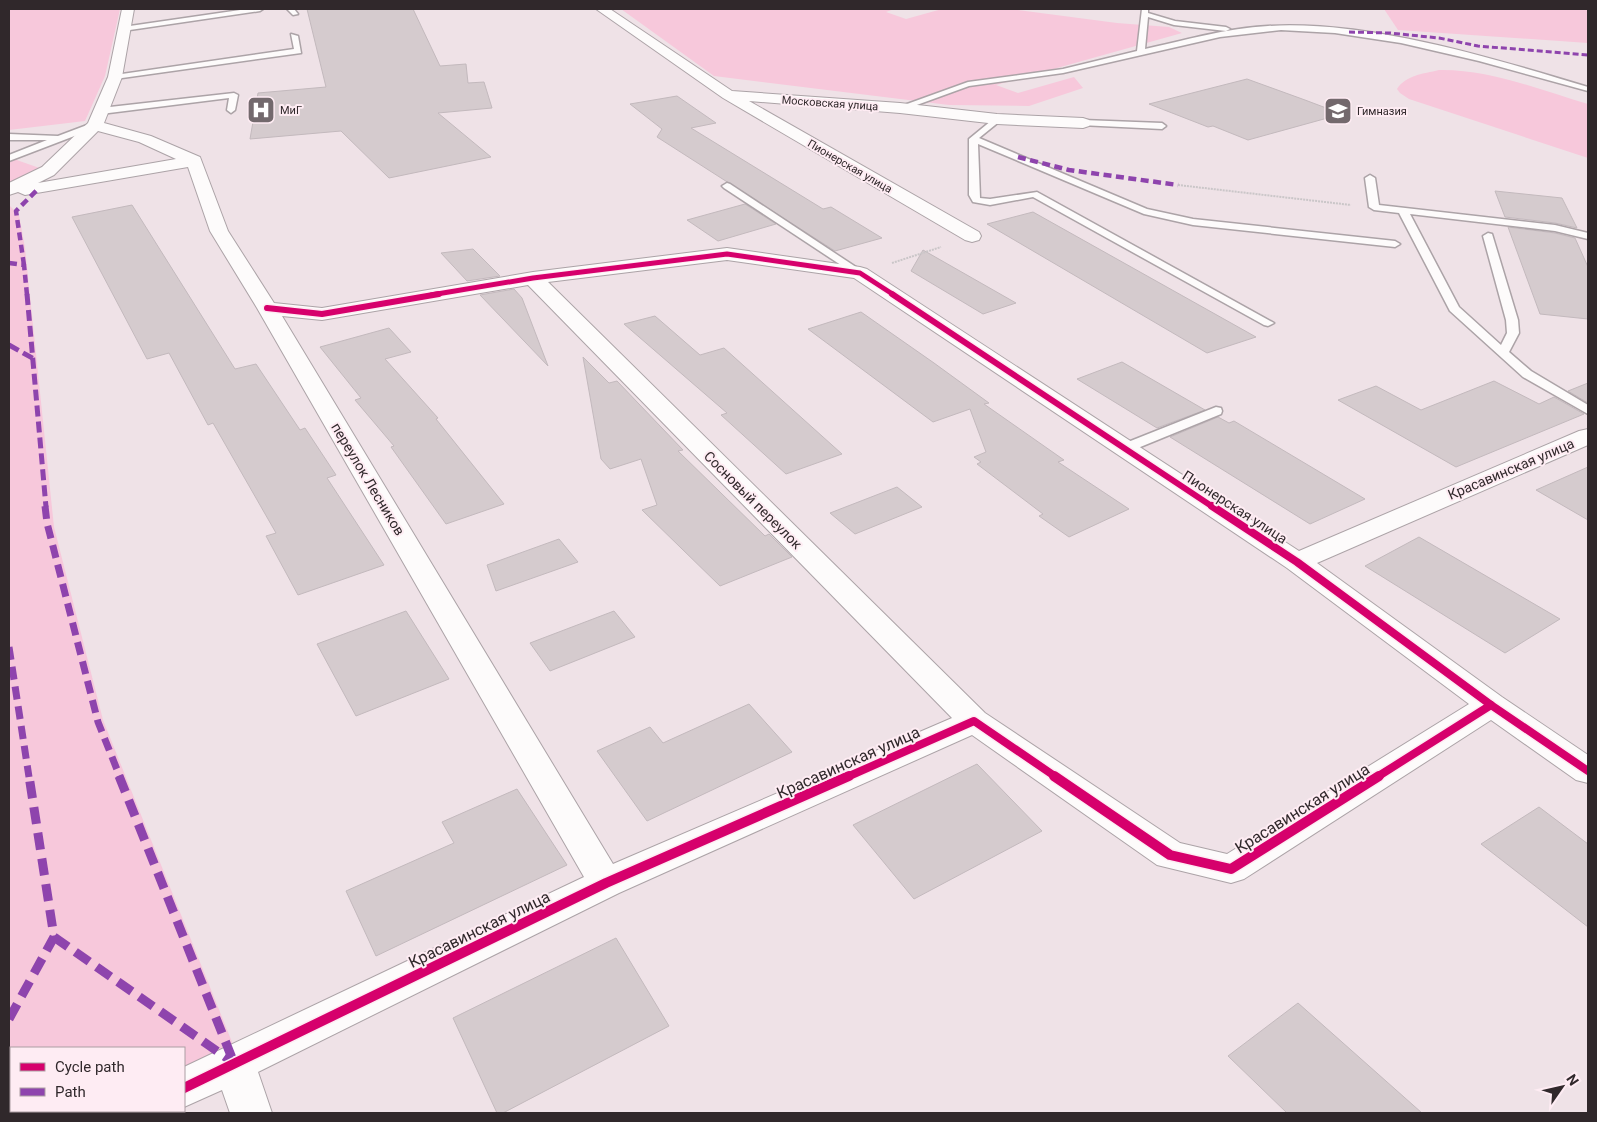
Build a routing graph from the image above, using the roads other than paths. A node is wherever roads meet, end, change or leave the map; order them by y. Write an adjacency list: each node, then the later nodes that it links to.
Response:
1 (128, 9): 7 (street)
2 (190, 9): 6 (lane)
3 (260, 9): 6 (lane)
4 (602, 9): 13 (street, Московская улица)
5 (1144, 12): 8 (lane); 10 (lane)
6 (197, 18): 7 (lane)
7 (123, 29): 11 (street)
8 (1243, 30): 10 (lane); 12 (lane)
9 (294, 36): 11 (lane)
10 (1141, 52): 14 (lane)
11 (114, 77): 16 (street)
12 (1588, 89)
13 (728, 95): 14 (street, Московская улица); 29 (street, Пионерская улица)
14 (900, 108): 17 (street, Московская улица)
15 (231, 110): 16 (lane)
16 (98, 118): 21 (lane); 24 (street); 27 (street)
17 (997, 119): 18 (street, Московская улица); 22 (lane)
18 (1083, 123): 19 (lane)
19 (1162, 126)
20 (9, 136): 21 (lane)
21 (62, 138): 23 (lane)
22 (972, 139): 32 (lane); 36 (lane)
23 (9, 158)
24 (194, 161): 27 (street); 35 (street, переулок Лесников)
25 (1370, 178): 28 (lane)
26 (727, 186): 33 (lane)
27 (9, 192)
28 (1404, 211): 31 (lane); 37 (lane)
29 (972, 236)
30 (1488, 236): 37 (lane)
31 (1588, 236)
32 (1395, 244)
33 (860, 273): 34 (street); 41 (street, Пионерская улица)
34 (533, 278): 35 (street); 44 (street, Сосновый переулок)
35 (267, 308): 46 (street, переулок Лесников)
36 (1268, 323)
37 (1503, 353): 38 (lane)
38 (1588, 410)
39 (1216, 411): 41 (lane)
40 (1588, 436): 42 (street, Красавинская улица)
41 (1123, 449): 42 (street, Пионерская улица)
42 (1297, 562): 43 (street, Пионерская улица)
43 (1491, 705): 44 (street, Красавинская улица); 45 (street, Пионерская улица)
44 (974, 721): 46 (street, Красавинская улица)
45 (1588, 771)
46 (606, 883): 47 (street, Красавинская улица)
47 (234, 1063): 48 (street, Красавинская улица); 49 (street)
48 (185, 1088)
49 (251, 1113)

